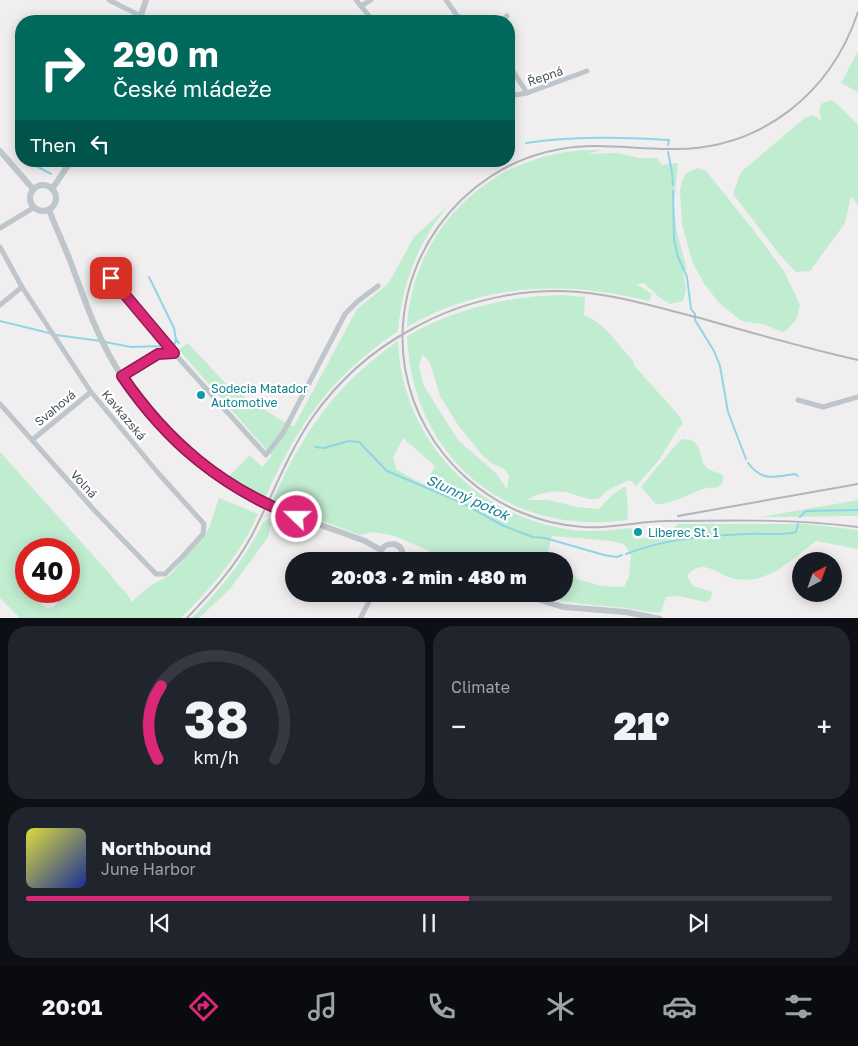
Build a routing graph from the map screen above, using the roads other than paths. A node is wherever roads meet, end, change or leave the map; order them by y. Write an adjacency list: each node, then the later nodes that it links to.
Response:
1 (109, 0): 7 (street)
2 (146, 0): 8 (street)
3 (356, 0): 6 (street)
4 (371, 0): 6 (street)
5 (446, 0): 10 (street)
6 (361, 6): 9 (street)
7 (135, 15)
8 (141, 15)
9 (368, 15)
10 (457, 15)
11 (587, 72): 13 (street, Řepná)
12 (515, 74): 13 (street)
13 (527, 93): 14 (street, Řepná)
14 (515, 95)
15 (0, 152): 17 (street)
16 (67, 167): 18 (street)
17 (33, 189): 18 (street); 19 (street)
18 (52, 189): 20 (street)
19 (34, 208): 20 (street); 21 (street)
20 (49, 210): 28 (street)
21 (0, 228)
22 (0, 247): 25 (street, Kavkazská)
23 (111, 278): 27 (street)
24 (378, 286): 27 (street)
25 (22, 287): 26 (street); 29 (street, Kavkazská)
26 (0, 305)
27 (174, 353): 28 (street)
28 (122, 376): 34 (street, bridge)
29 (91, 392): 33 (street, Svahová); 36 (street, Kavkazská)
30 (858, 397): 31 (street)
31 (798, 400)
32 (0, 404): 33 (street, Volná)
33 (32, 440): 36 (street, Volná)
34 (381, 550): 35 (street)
35 (402, 552)
36 (156, 574)
37 (368, 602): 39 (street)
38 (547, 602): 40 (street)
39 (360, 618)
40 (660, 618)

